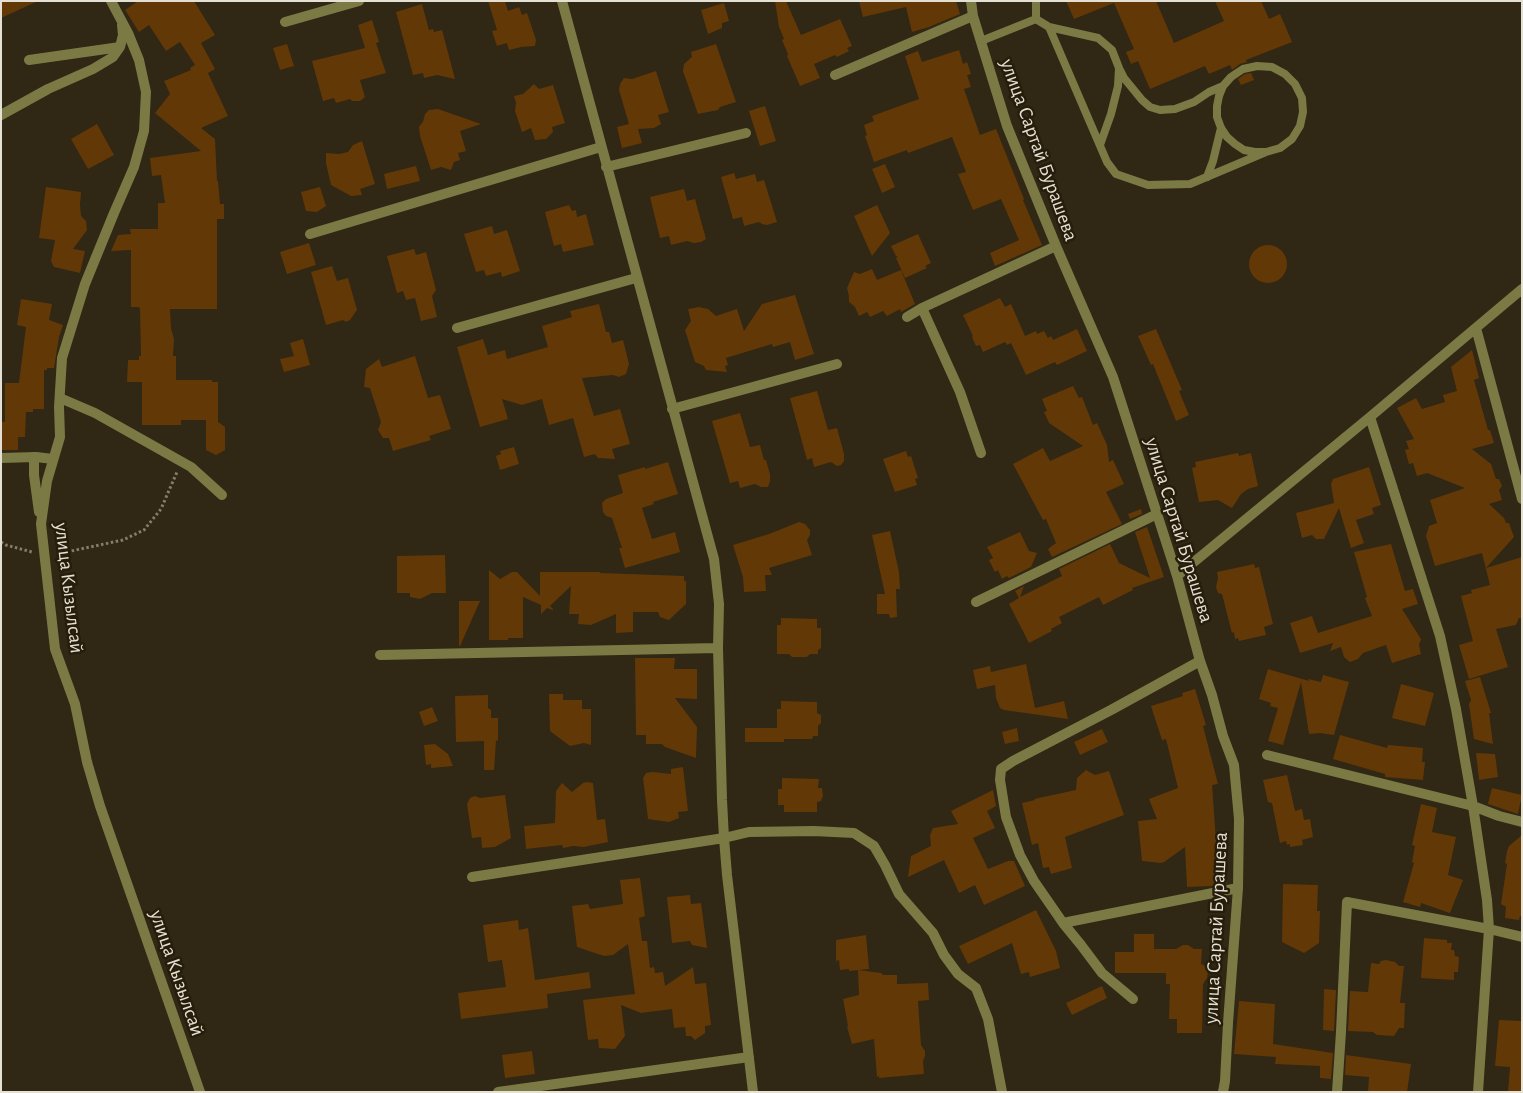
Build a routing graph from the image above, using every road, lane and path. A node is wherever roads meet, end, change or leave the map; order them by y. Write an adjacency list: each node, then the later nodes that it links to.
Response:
1 (111, 1): 8 (street, улица Кызылсай)
2 (359, 1): 9 (street)
3 (562, 1): 21 (street)
4 (971, 1): 6 (street, улица Сартай Бурашева)
5 (1036, 1): 7 (lane)
6 (973, 16): 11 (street, улица Сартай Бурашева); 15 (street)
7 (1036, 19): 10 (lane); 11 (lane)
8 (122, 21): 12 (street); 34 (street, улица Кызылсай)
9 (285, 22)
10 (1049, 27): 14 (lane); 20 (lane)
11 (981, 41): 26 (street, улица Сартай Бурашева)
12 (120, 47): 13 (street); 17 (street)
13 (29, 60)
14 (1119, 68): 16 (lane); 20 (lane)
15 (835, 75)
16 (1223, 86): 18 (lane); 22 (lane)
17 (1, 115)
18 (1221, 128): 22 (lane); 24 (lane)
19 (746, 133): 23 (street)
20 (1100, 145): 24 (lane)
21 (601, 146): 23 (street); 25 (street)
22 (1266, 152): 24 (lane)
23 (606, 167): 27 (street)
24 (1207, 177)
25 (310, 234)
26 (1056, 246): 29 (street); 44 (street, улица Сартай Бурашева)
27 (636, 278): 31 (street); 35 (street)
28 (1522, 289): 32 (street)
29 (922, 308): 30 (street); 37 (street)
30 (907, 316)
31 (457, 328)
32 (1476, 328): 36 (street); 43 (street)
33 (837, 364): 35 (street)
34 (60, 398): 40 (street, улица Кызылсай); 41 (street)
35 (672, 409): 50 (street)
36 (1370, 417): 48 (street); 54 (street)
37 (981, 453)
38 (34, 457): 39 (street); 40 (street); 45 (street)
39 (1, 458)
40 (53, 459): 45 (street, улица Кызылсай)
41 (181, 462): 42 (street); 47 (path)
42 (222, 495)
43 (1522, 499)
44 (1157, 514): 48 (street, улица Сартай Бурашева); 49 (street)
45 (41, 522): 47 (street, улица Кызылсай)
46 (1, 542): 47 (path)
47 (44, 557): 64 (street, улица Кызылсай)
48 (1176, 576): 52 (street, улица Сартай Бурашева)
49 (976, 602)
50 (718, 648): 51 (street); 56 (street)
51 (380, 655)
52 (1200, 661): 58 (street, улица Сартай Бурашева); 59 (street)
53 (1267, 755): 54 (street)
54 (1473, 806): 55 (street); 60 (street)
55 (1522, 822)
56 (724, 838): 57 (street); 63 (street); 67 (street)
57 (472, 877)
58 (1238, 888): 59 (street); 68 (street, улица Сартай Бурашева)
59 (1063, 923): 62 (street)
60 (1489, 929): 61 (street); 69 (street); 70 (street)
61 (1522, 937)
62 (1133, 999)
63 (749, 1057): 65 (street); 66 (street)
64 (200, 1092)
65 (498, 1092)
66 (753, 1092)
67 (1002, 1092)
68 (1223, 1092)
69 (1337, 1092)
70 (1478, 1092)

